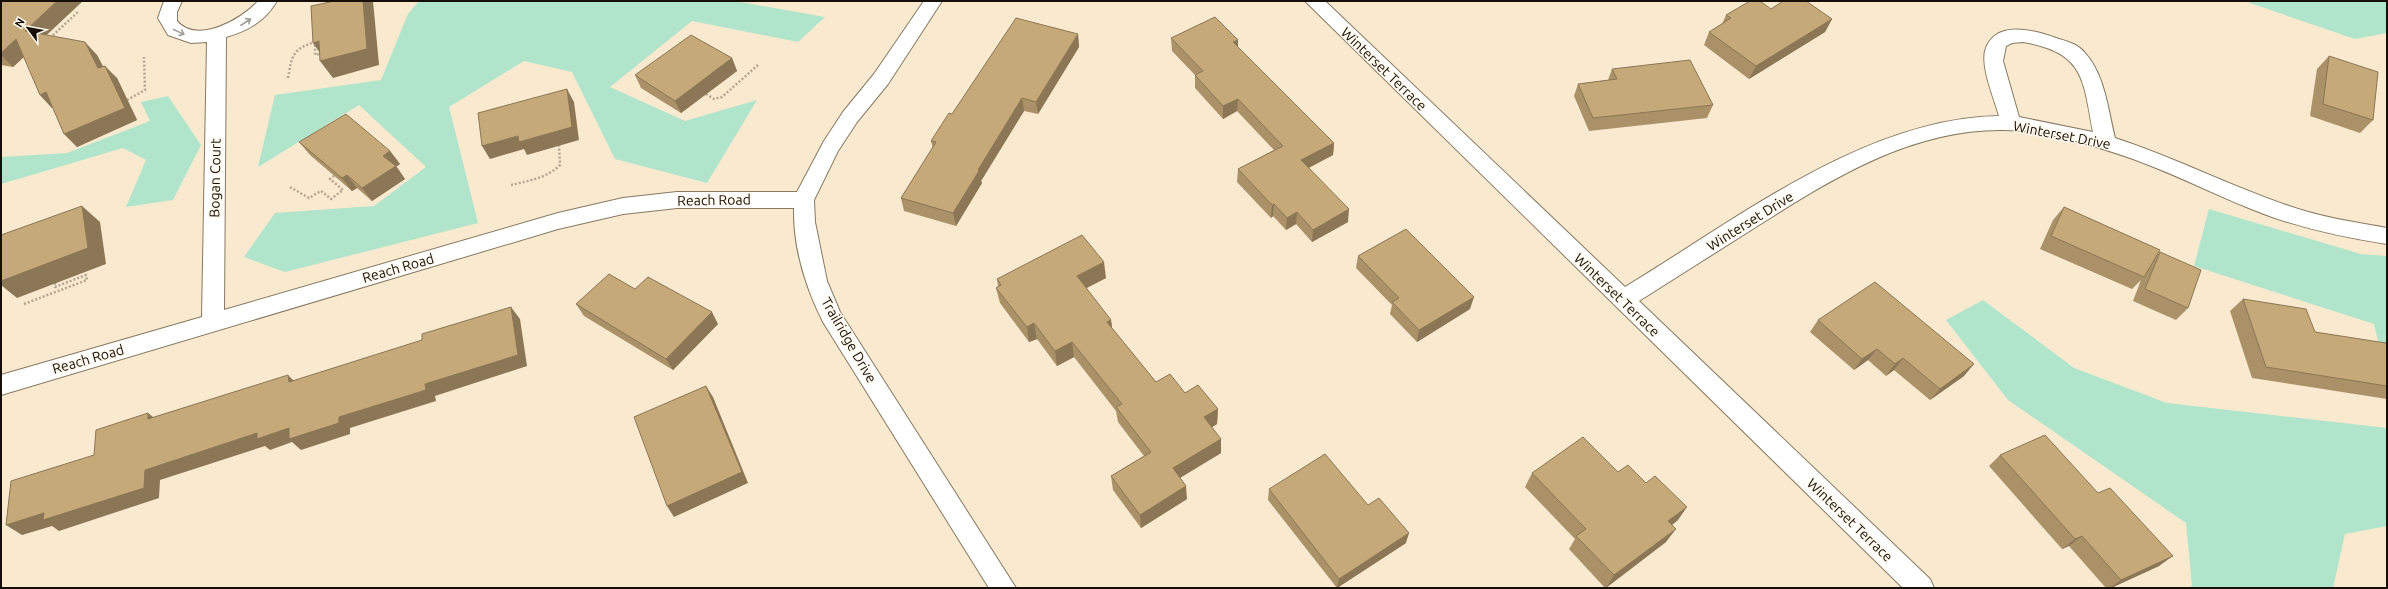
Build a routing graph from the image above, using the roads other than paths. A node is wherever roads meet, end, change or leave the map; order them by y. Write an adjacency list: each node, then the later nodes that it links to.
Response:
1 (173, 1): 5 (street, one-way to 5)
2 (268, 1): 5 (street, one-way to 2)
3 (933, 1): 8 (street, Trailridge Drive)
4 (1314, 1): 10 (street, Winterset Terrace)
5 (217, 34): 11 (street, Bogan Court)
6 (2011, 124): 7 (street, Winterset Drive); 7 (street); 10 (street, Winterset Drive)
7 (2106, 143): 9 (street, Winterset Drive)
8 (804, 200): 11 (street, Reach Road); 13 (street, Trailridge Drive)
9 (2387, 236)
10 (1622, 300): 14 (street, Winterset Terrace)
11 (213, 323): 12 (street, Reach Road)
12 (1, 385)
13 (1003, 588)
14 (1921, 588)

